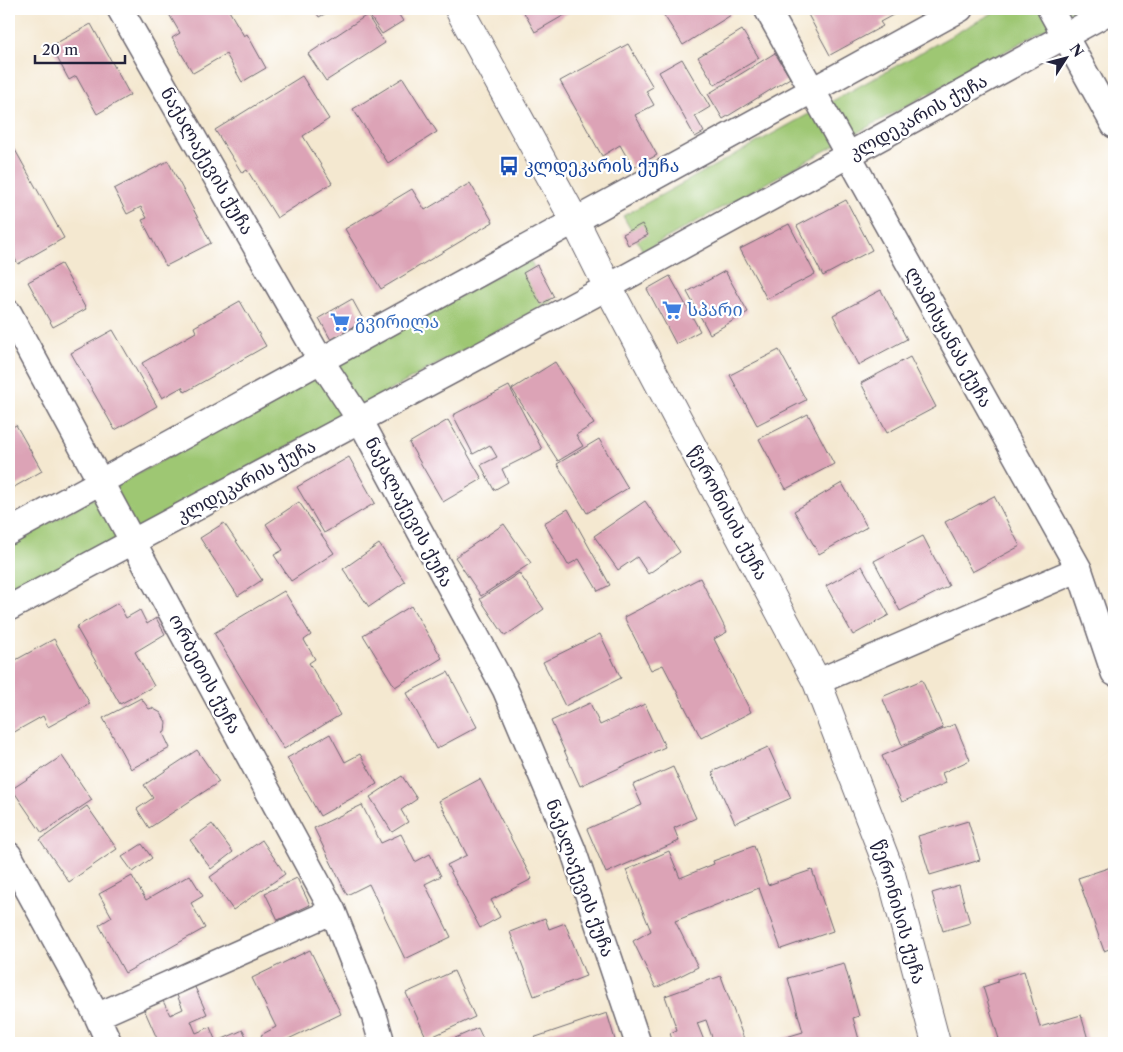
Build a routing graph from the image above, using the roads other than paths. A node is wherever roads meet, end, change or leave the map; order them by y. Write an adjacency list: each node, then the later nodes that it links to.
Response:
1 (120, 9): 14 (street, ნაქალაქევის ქუჩა)
2 (459, 9): 11 (street, წერონისის ქუჩა)
3 (767, 9): 8 (street, ლამისყანას ქუჩა)
4 (960, 9): 8 (street)
5 (1050, 9): 7 (street)
6 (1114, 9): 7 (street, კლდეკარის ქუჩა)
7 (1065, 37): 9 (street); 10 (street, კლდეკარის ქუჩა)
8 (812, 90): 10 (street, ლამისყანას ქუჩა); 11 (street)
9 (1114, 125)
10 (849, 156): 12 (street, კლდეკარის ქუჩა); 19 (street, ლამისყანას ქუჩა)
11 (575, 221): 12 (street, წერონისის ქუჩა); 14 (street)
12 (608, 287): 15 (street, კლდეკარის ქუჩა); 22 (street, წერონისის ქუჩა)
13 (9, 313): 16 (street, ორბეთის ქუჩა)
14 (321, 361): 15 (street, ნაქალაქევის ქუჩა); 16 (street)
15 (360, 420): 18 (street, კლდეკარის ქუჩა); 28 (street, ნაქალაქევის ქუჩა)
16 (101, 480): 17 (street); 18 (street, ორბეთის ქუჩა)
17 (9, 532)
18 (134, 542): 20 (street, კლდეკარის ქუჩა); 24 (street, ორბეთის ქუჩა)
19 (1078, 569): 21 (street, ლამისყანას ქუჩა); 22 (street)
20 (9, 608)
21 (1114, 673)
22 (817, 682): 29 (street, წერონისის ქუჩა)
23 (9, 855): 25 (street)
24 (333, 910): 25 (street); 27 (street, ორბეთის ქუჩა)
25 (97, 1016): 26 (street)
26 (109, 1043)
27 (382, 1043)
28 (638, 1043)
29 (936, 1043)

